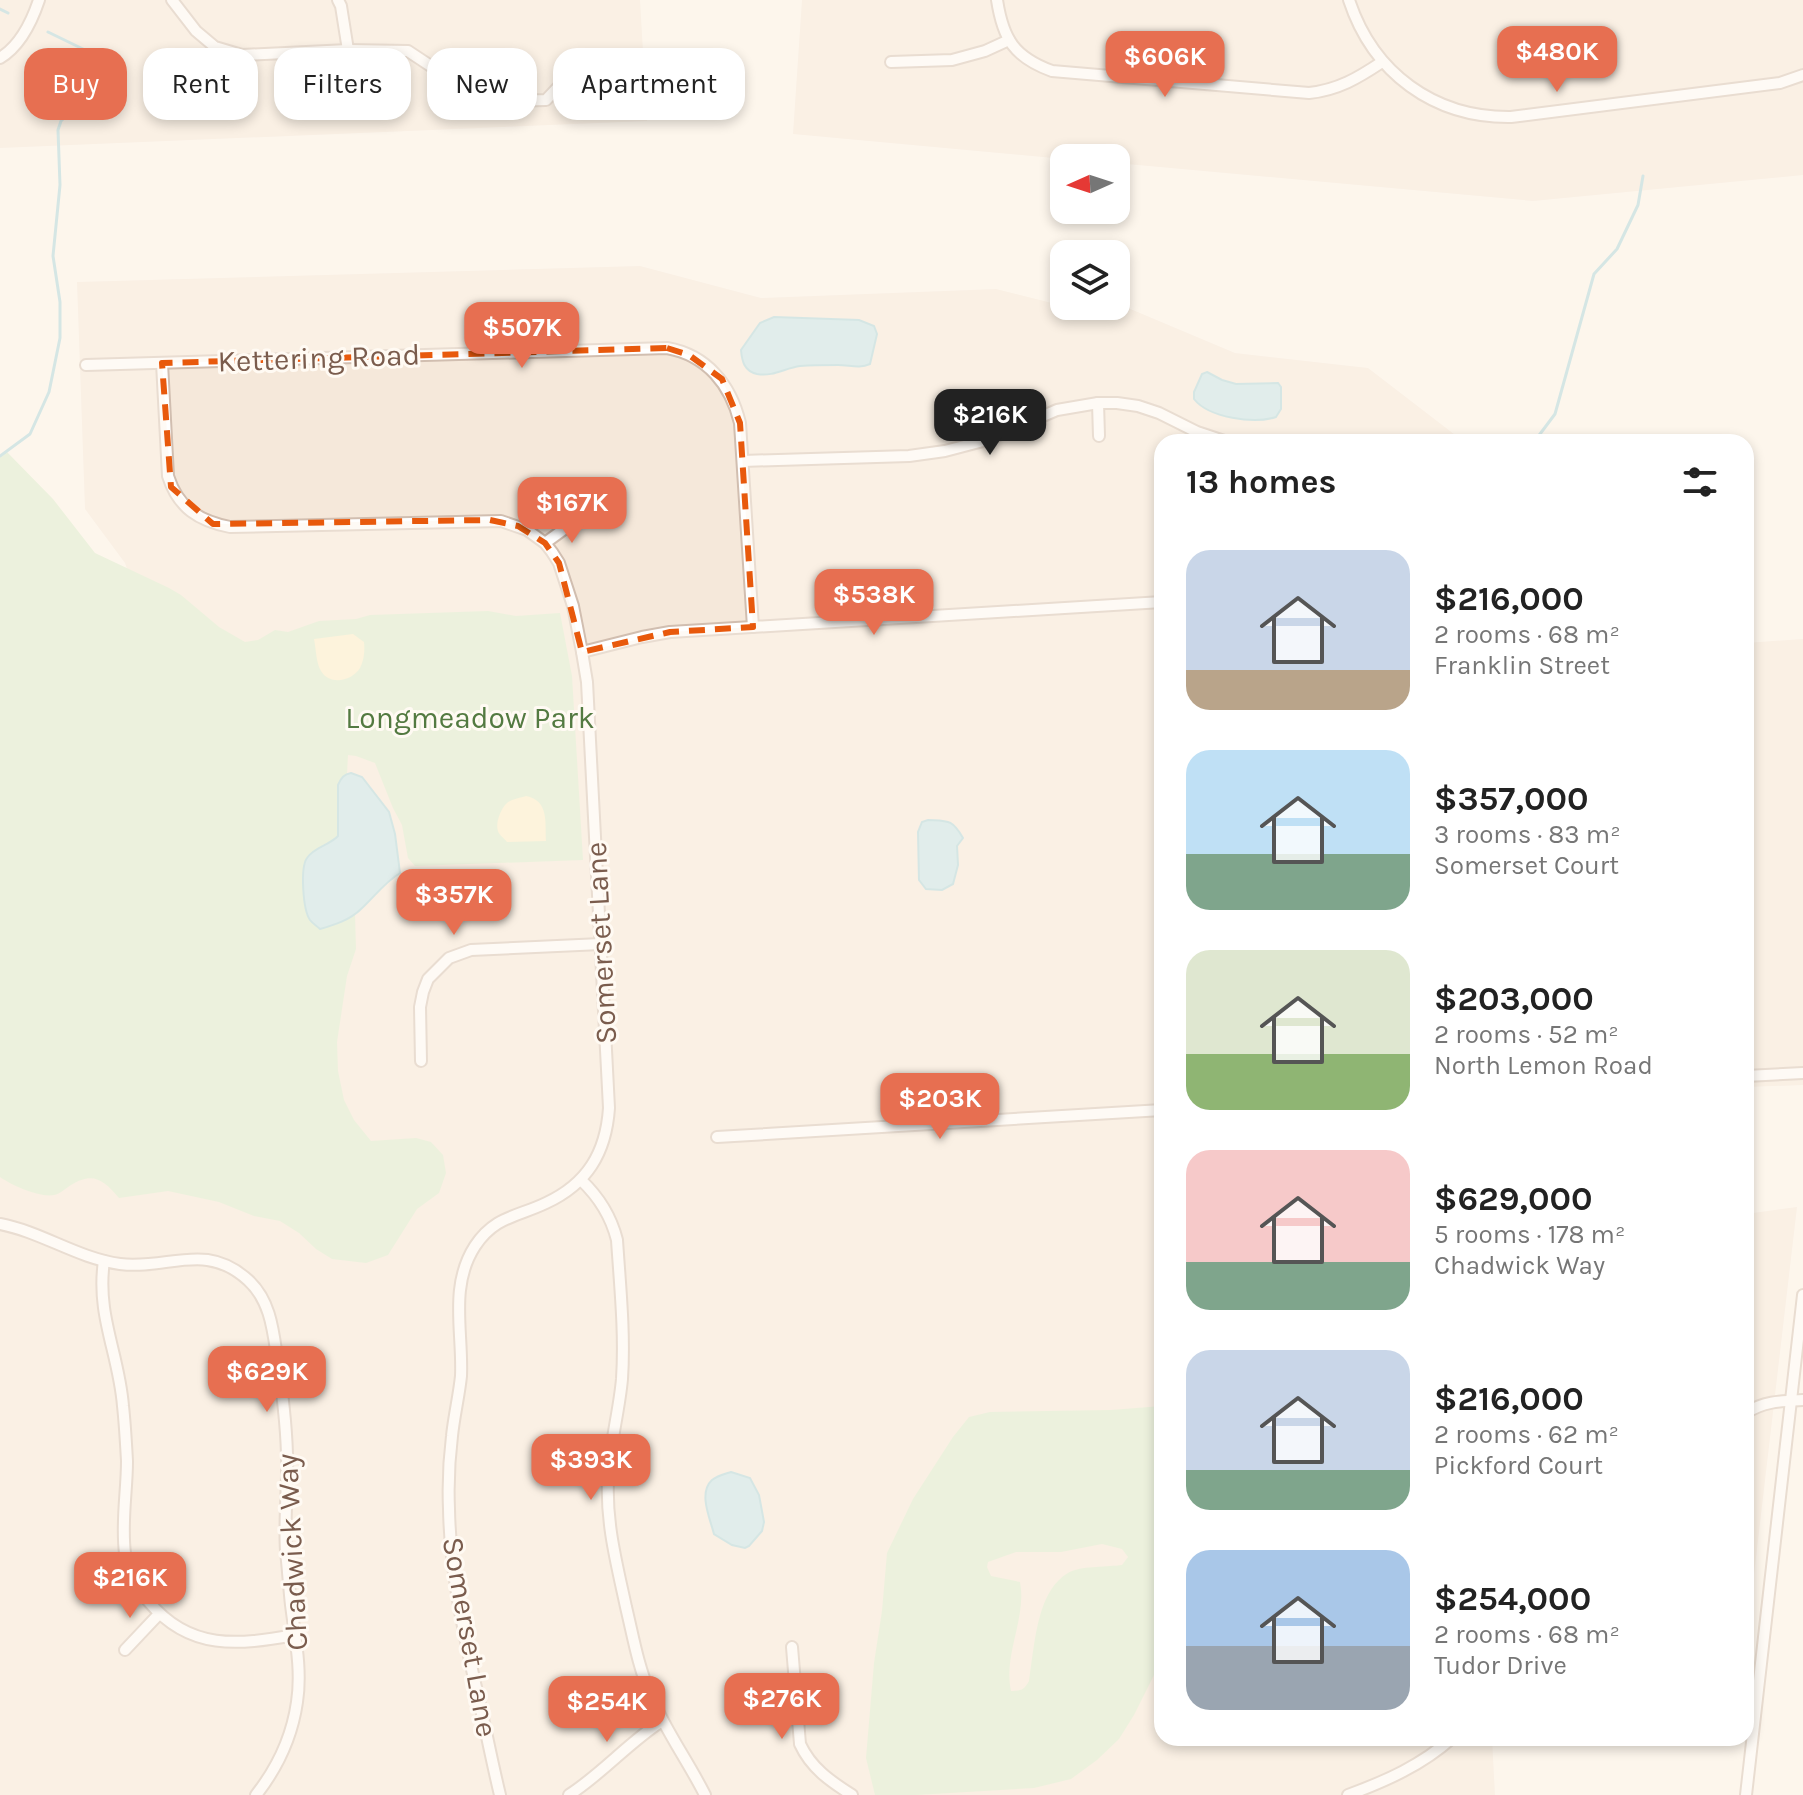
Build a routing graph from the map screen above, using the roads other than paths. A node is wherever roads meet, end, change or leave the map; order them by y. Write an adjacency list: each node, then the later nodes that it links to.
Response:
1 (39, 0): 10 (street)
2 (172, 0): 8 (street)
3 (338, 0): 7 (street)
4 (997, 0): 6 (street)
5 (1349, 0): 12 (street)
6 (1009, 40): 11 (street); 12 (street)
7 (348, 48)
8 (274, 53)
9 (411, 53): 14 (street)
10 (0, 58)
11 (891, 62)
12 (1382, 62): 13 (street)
13 (1803, 75)
14 (553, 93)
15 (162, 363): 16 (street, Kettering Road); 20 (street, Kettering Road); 22 (street)
16 (86, 365)
17 (1098, 403): 18 (street); 19 (street); 20 (street)
18 (1203, 434)
19 (1099, 436)
20 (743, 461): 24 (street, Kettering Road)
21 (578, 519): 22 (street)
22 (545, 543): 25 (street, Somerset Lane)
23 (1154, 602): 24 (street)
24 (753, 627): 25 (street)
25 (582, 652): 26 (street, Somerset Lane)
26 (601, 944): 27 (street); 32 (street, Somerset Lane)
27 (421, 1061)
28 (1803, 1073): 29 (street)
29 (1754, 1076)
30 (1154, 1110): 31 (street)
31 (717, 1137)
32 (581, 1180): 42 (street); 47 (street, Somerset Lane)
33 (0, 1224): 34 (street, Chadwick Way)
34 (104, 1261): 38 (street); 39 (street, Chadwick Way)
35 (1803, 1295): 36 (street)
36 (1797, 1400): 37 (street); 43 (street)
37 (1754, 1408)
38 (159, 1614): 39 (street); 41 (street)
39 (295, 1635): 46 (street, Chadwick Way)
40 (792, 1647): 50 (street)
41 (125, 1650)
42 (662, 1721): 48 (street); 49 (street)
43 (1754, 1733)
44 (1441, 1746): 51 (street)
45 (1752, 1746): 52 (street)
46 (256, 1795)
47 (500, 1795)
48 (569, 1795)
49 (705, 1795)
50 (852, 1795)
51 (1348, 1795)
52 (1746, 1795)

